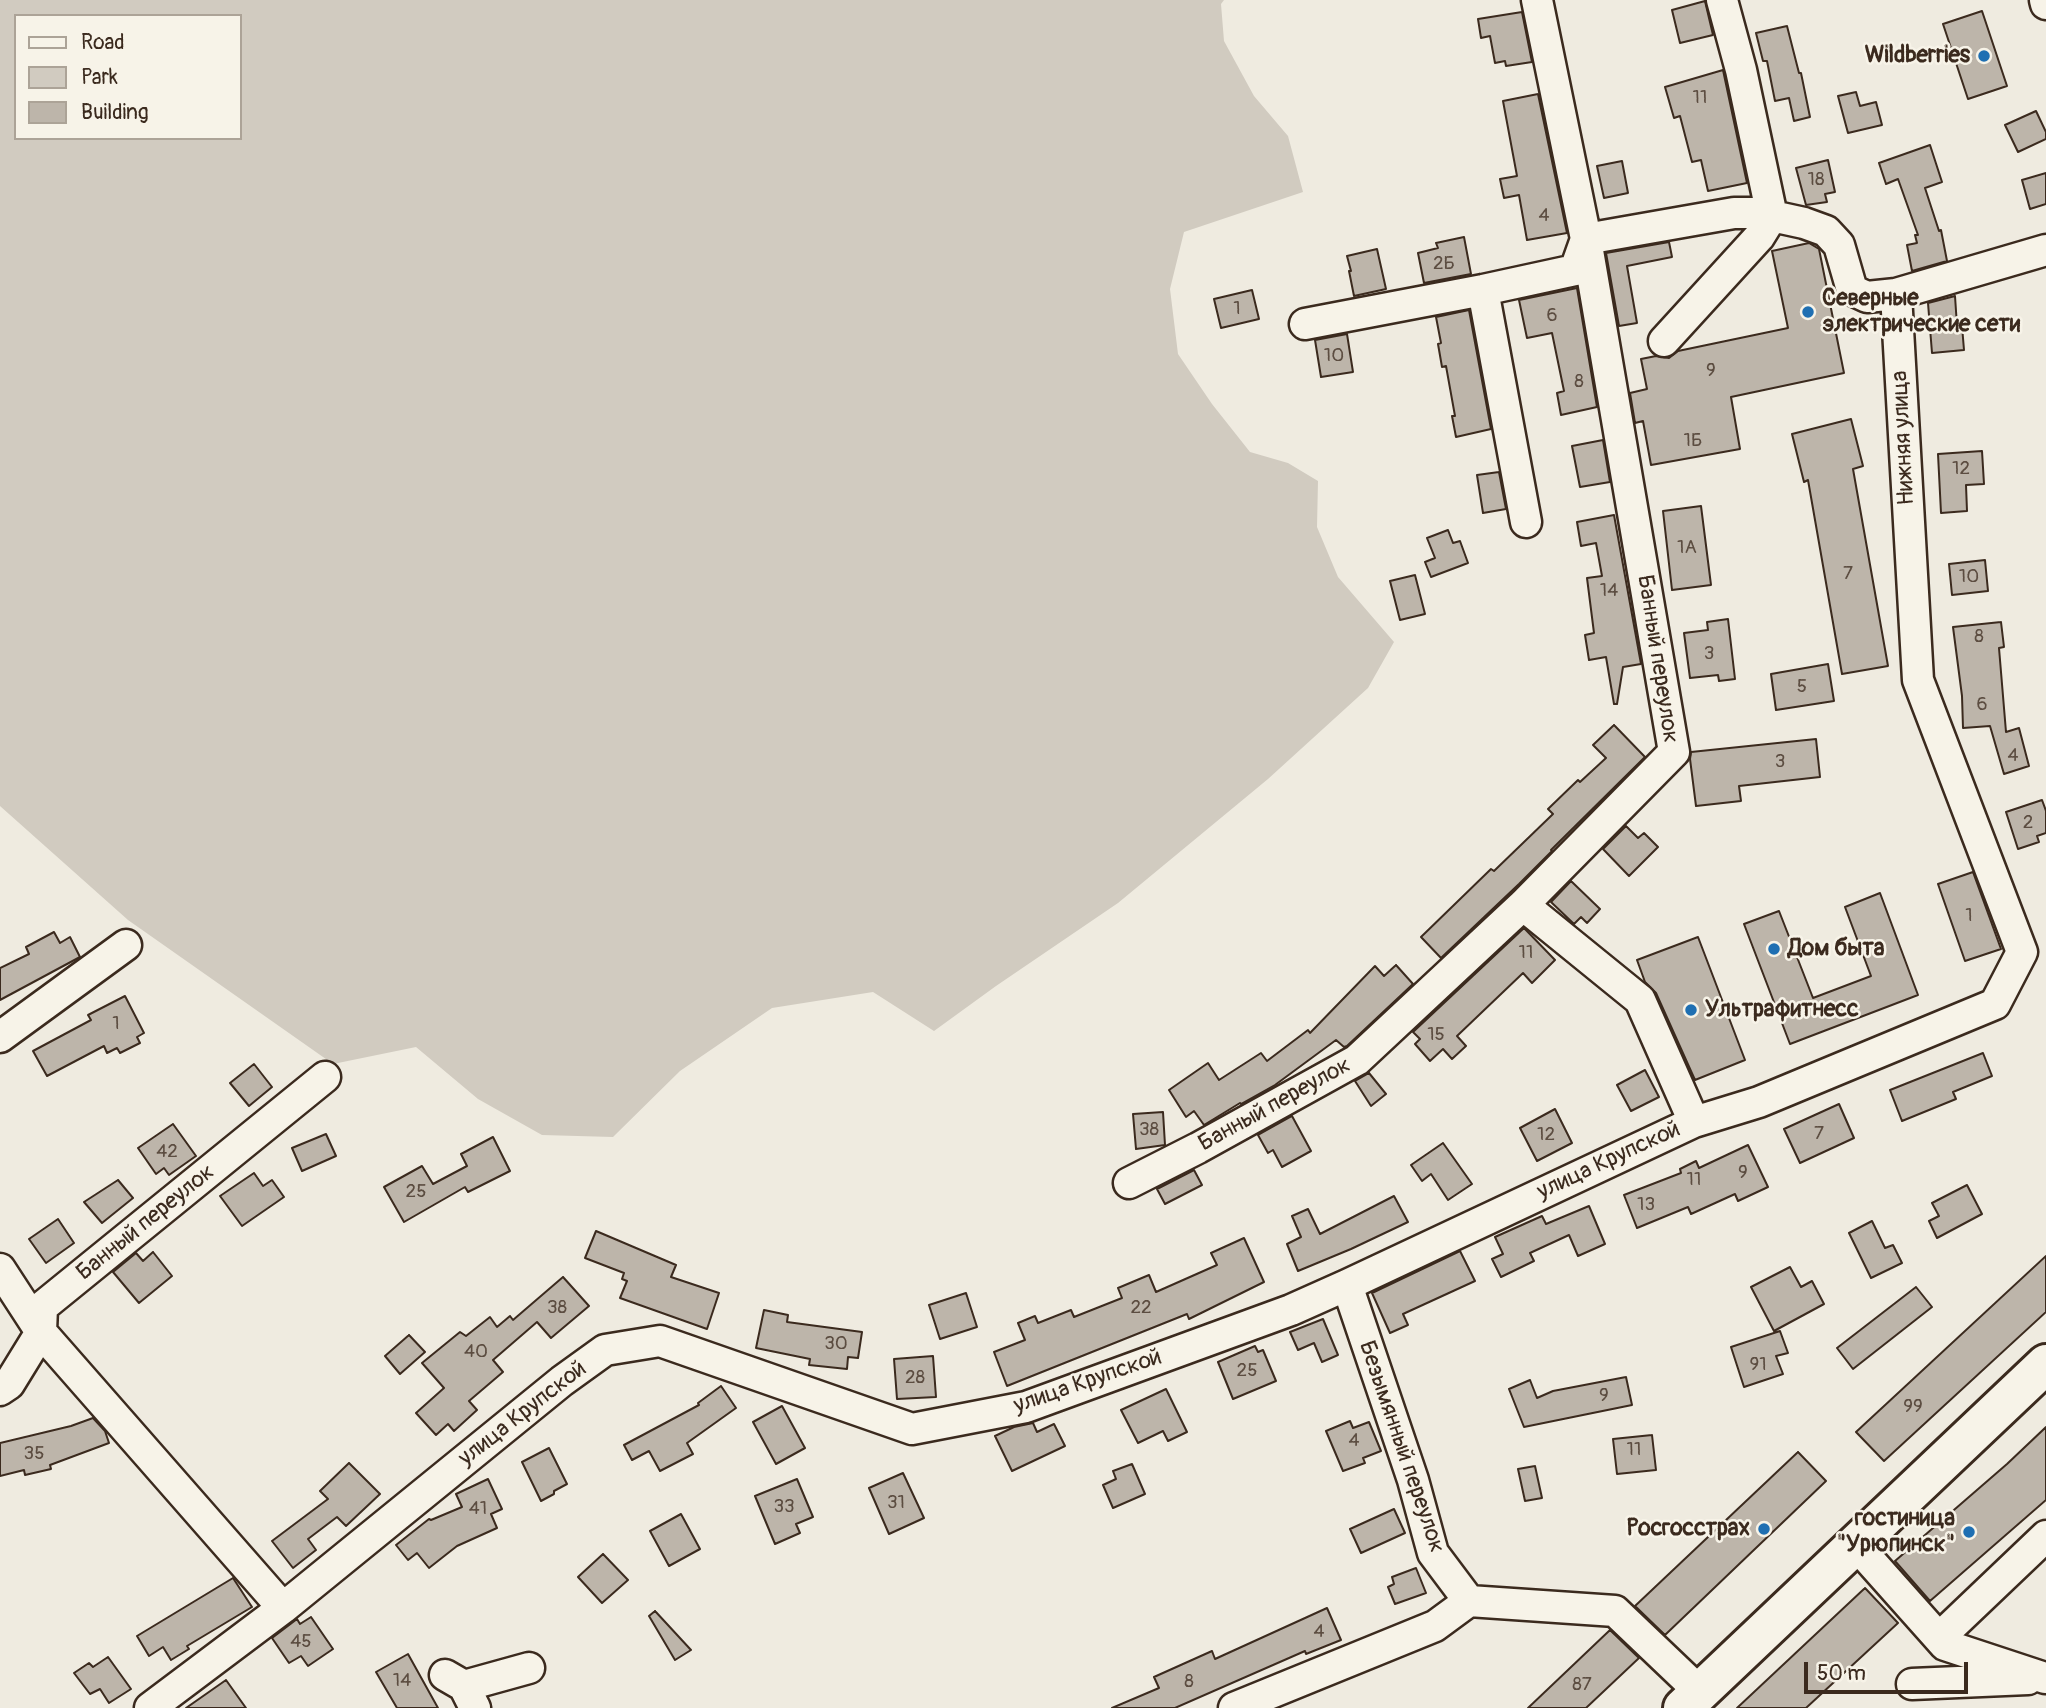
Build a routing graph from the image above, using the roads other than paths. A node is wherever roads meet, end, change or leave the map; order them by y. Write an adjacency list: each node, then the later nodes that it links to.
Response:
1 (1537, 0): 4 (street, Банный переулок)
2 (1722, 0): 3 (street)
3 (1772, 216): 4 (street); 7 (street); 9 (street)
4 (1586, 239): 6 (street); 11 (street, Банный переулок)
5 (2046, 250): 7 (street)
6 (1483, 290): 8 (street); 10 (street)
7 (1896, 294): 13 (street, Нижняя улица)
8 (1305, 324)
9 (1664, 341)
10 (1526, 522)
11 (1523, 905): 16 (street); 17 (street, Банный переулок)
12 (126, 945): 14 (street)
13 (2022, 952): 16 (street, улица Крупской)
14 (0, 1037)
15 (325, 1077): 20 (street, Банный переулок)
16 (1694, 1122): 19 (street, улица Крупской)
17 (1129, 1183)
18 (0, 1269): 20 (street)
19 (1347, 1285): 25 (street, Безымянный переулок); 26 (street, улица Крупской)
20 (41, 1332): 22 (street, Банный переулок); 26 (street)
21 (2046, 1364): 24 (main road)
22 (0, 1390)
23 (2046, 1536): 27 (street)
24 (1856, 1545): 27 (street); 32 (main road)
25 (1469, 1601): 32 (street); 34 (street)
26 (283, 1608): 33 (street, улица Крупской)
27 (1939, 1638): 29 (street)
28 (529, 1668): 31 (street)
29 (2045, 1678): 30 (street)
30 (1912, 1684)
31 (461, 1690)
32 (1691, 1700)
33 (165, 1704)
34 (1234, 1708)

